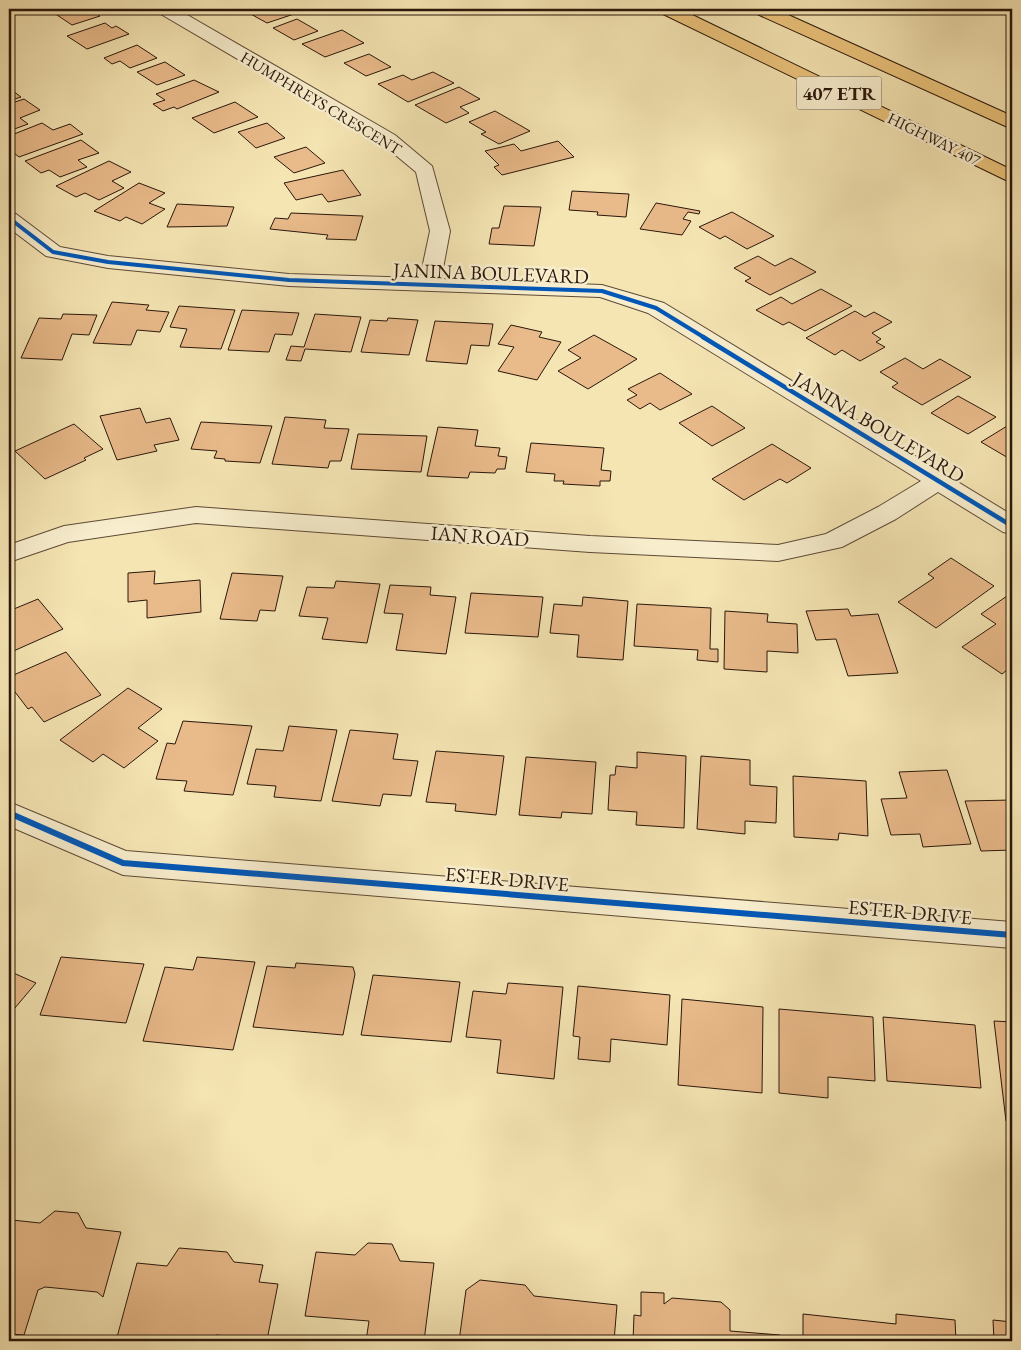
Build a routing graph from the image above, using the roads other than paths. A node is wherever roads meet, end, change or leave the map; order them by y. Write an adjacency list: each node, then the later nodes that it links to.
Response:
1 (165, 9): 7 (street, HUMPHREYS CRESCENT)
2 (667, 9): 5 (highway, HIGHWAY 407 / 407 ETR)
3 (762, 9): 4 (highway, 407 ETR)
4 (1012, 123)
5 (1012, 177)
6 (9, 218): 7 (street, JANINA BOULEVARD)
7 (429, 286): 8 (street, JANINA BOULEVARD)
8 (938, 481): 9 (street, JANINA BOULEVARD); 10 (street, IAN ROAD)
9 (1012, 526)
10 (9, 554)
11 (9, 813): 12 (street, ESTER DRIVE)
12 (1012, 936)

